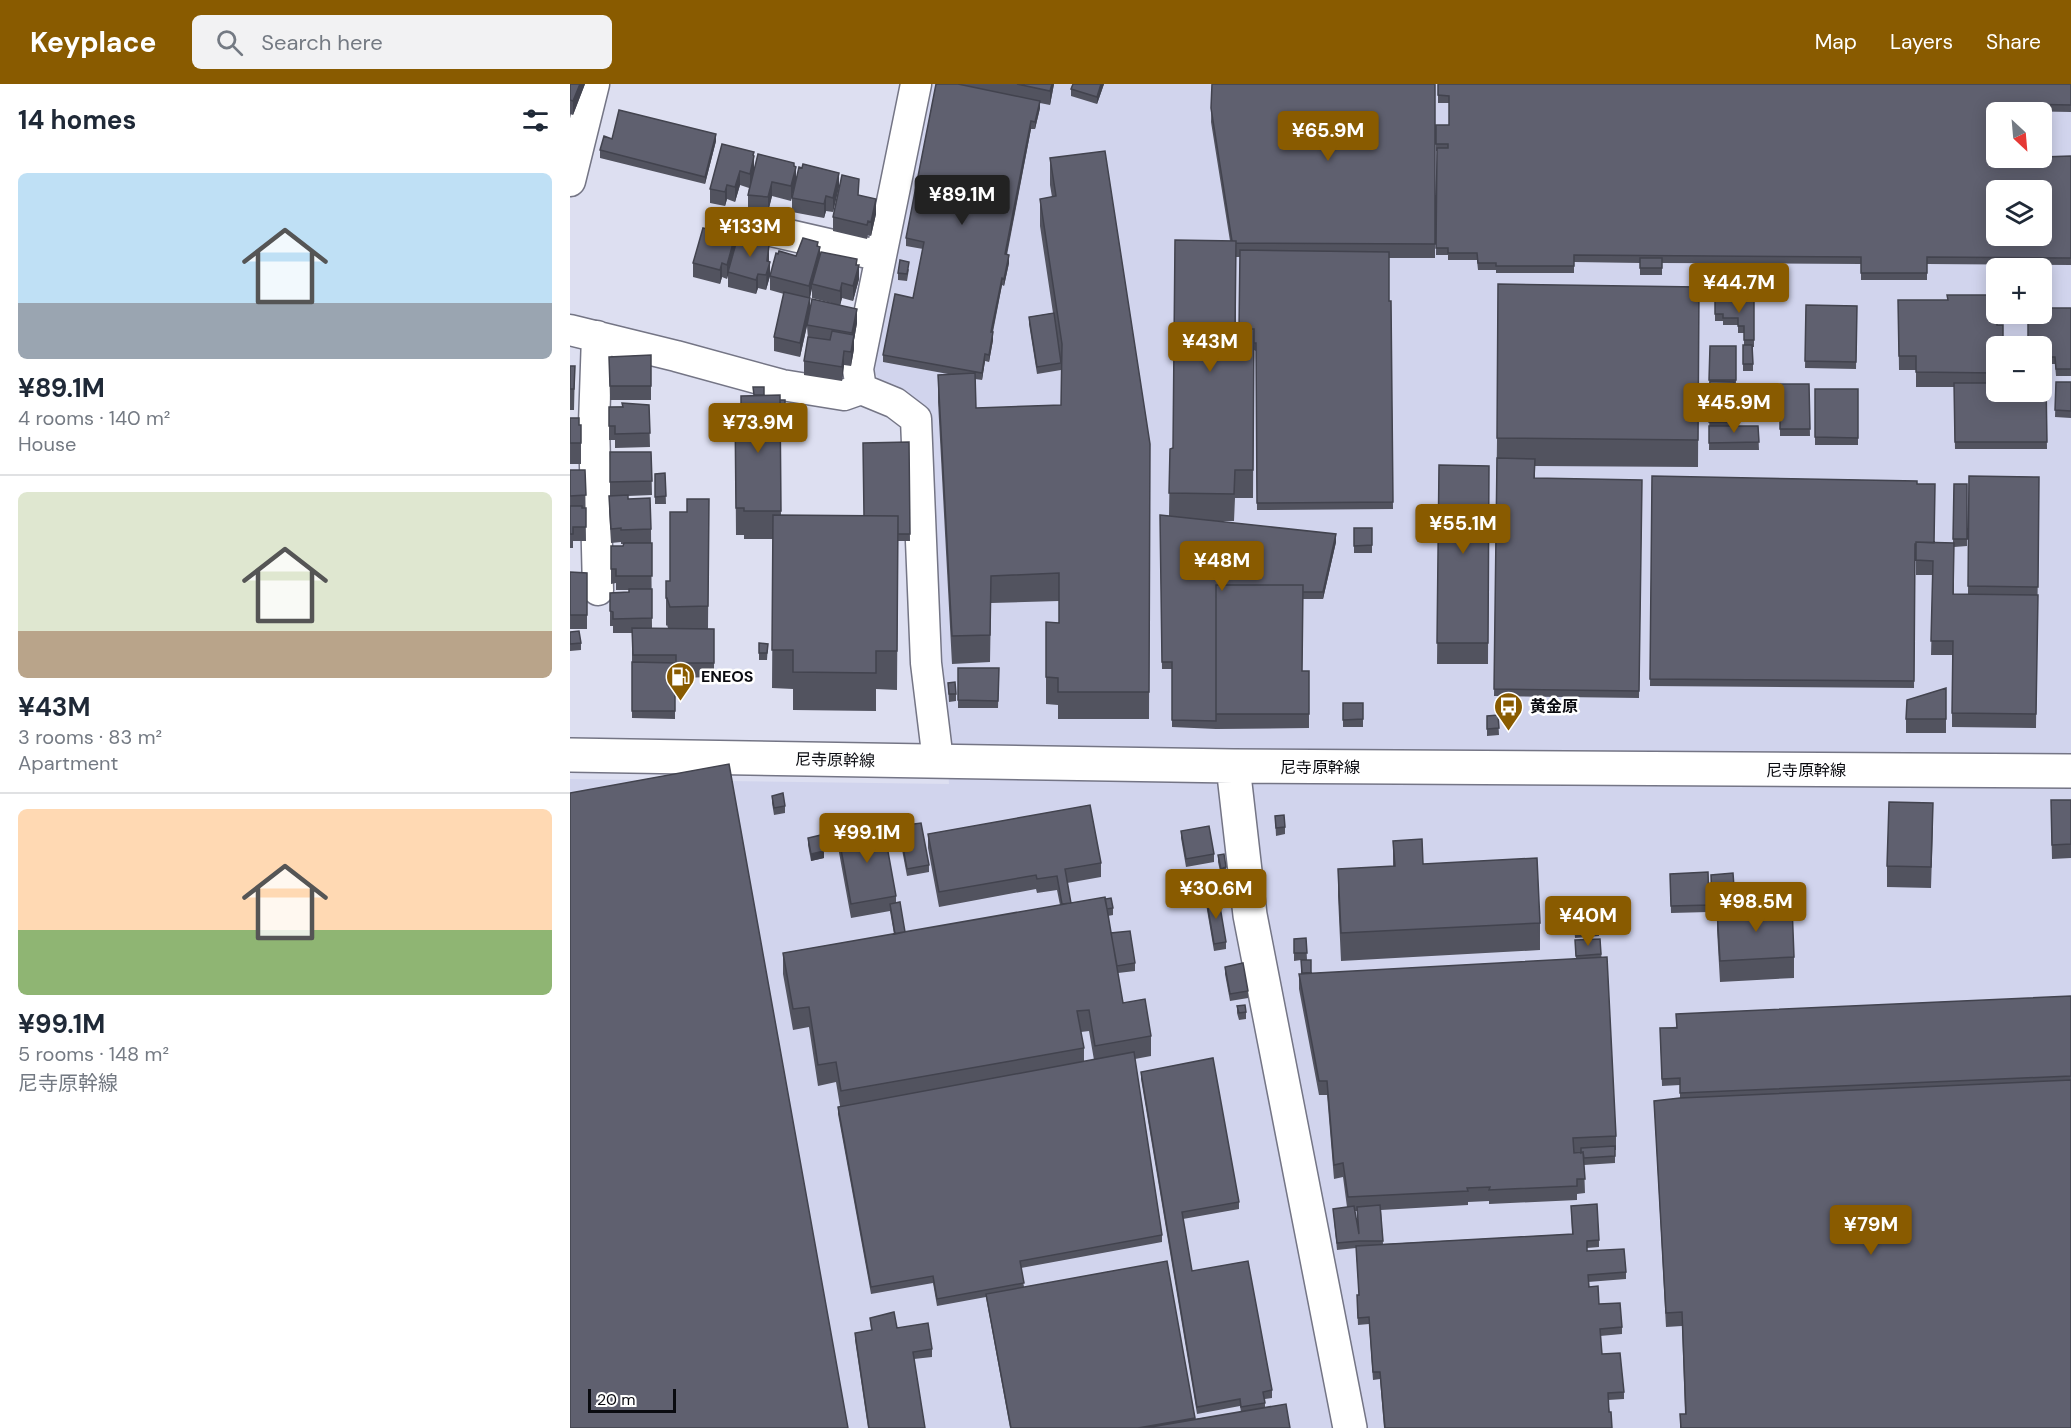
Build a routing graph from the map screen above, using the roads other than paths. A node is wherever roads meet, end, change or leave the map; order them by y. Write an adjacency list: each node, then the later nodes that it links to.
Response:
1 (594, 84): 3 (street)
2 (916, 84): 5 (street)
3 (570, 181)
4 (741, 224): 5 (street)
5 (880, 256): 7 (street)
6 (584, 333): 7 (street); 8 (street)
7 (861, 389): 10 (street)
8 (598, 590)
9 (570, 755): 10 (street, 尼寺原幹線)
10 (938, 761): 11 (street, 尼寺原幹線)
11 (1233, 766): 12 (street, 尼寺原幹線); 13 (street)
12 (2071, 771)
13 (1350, 1428)

